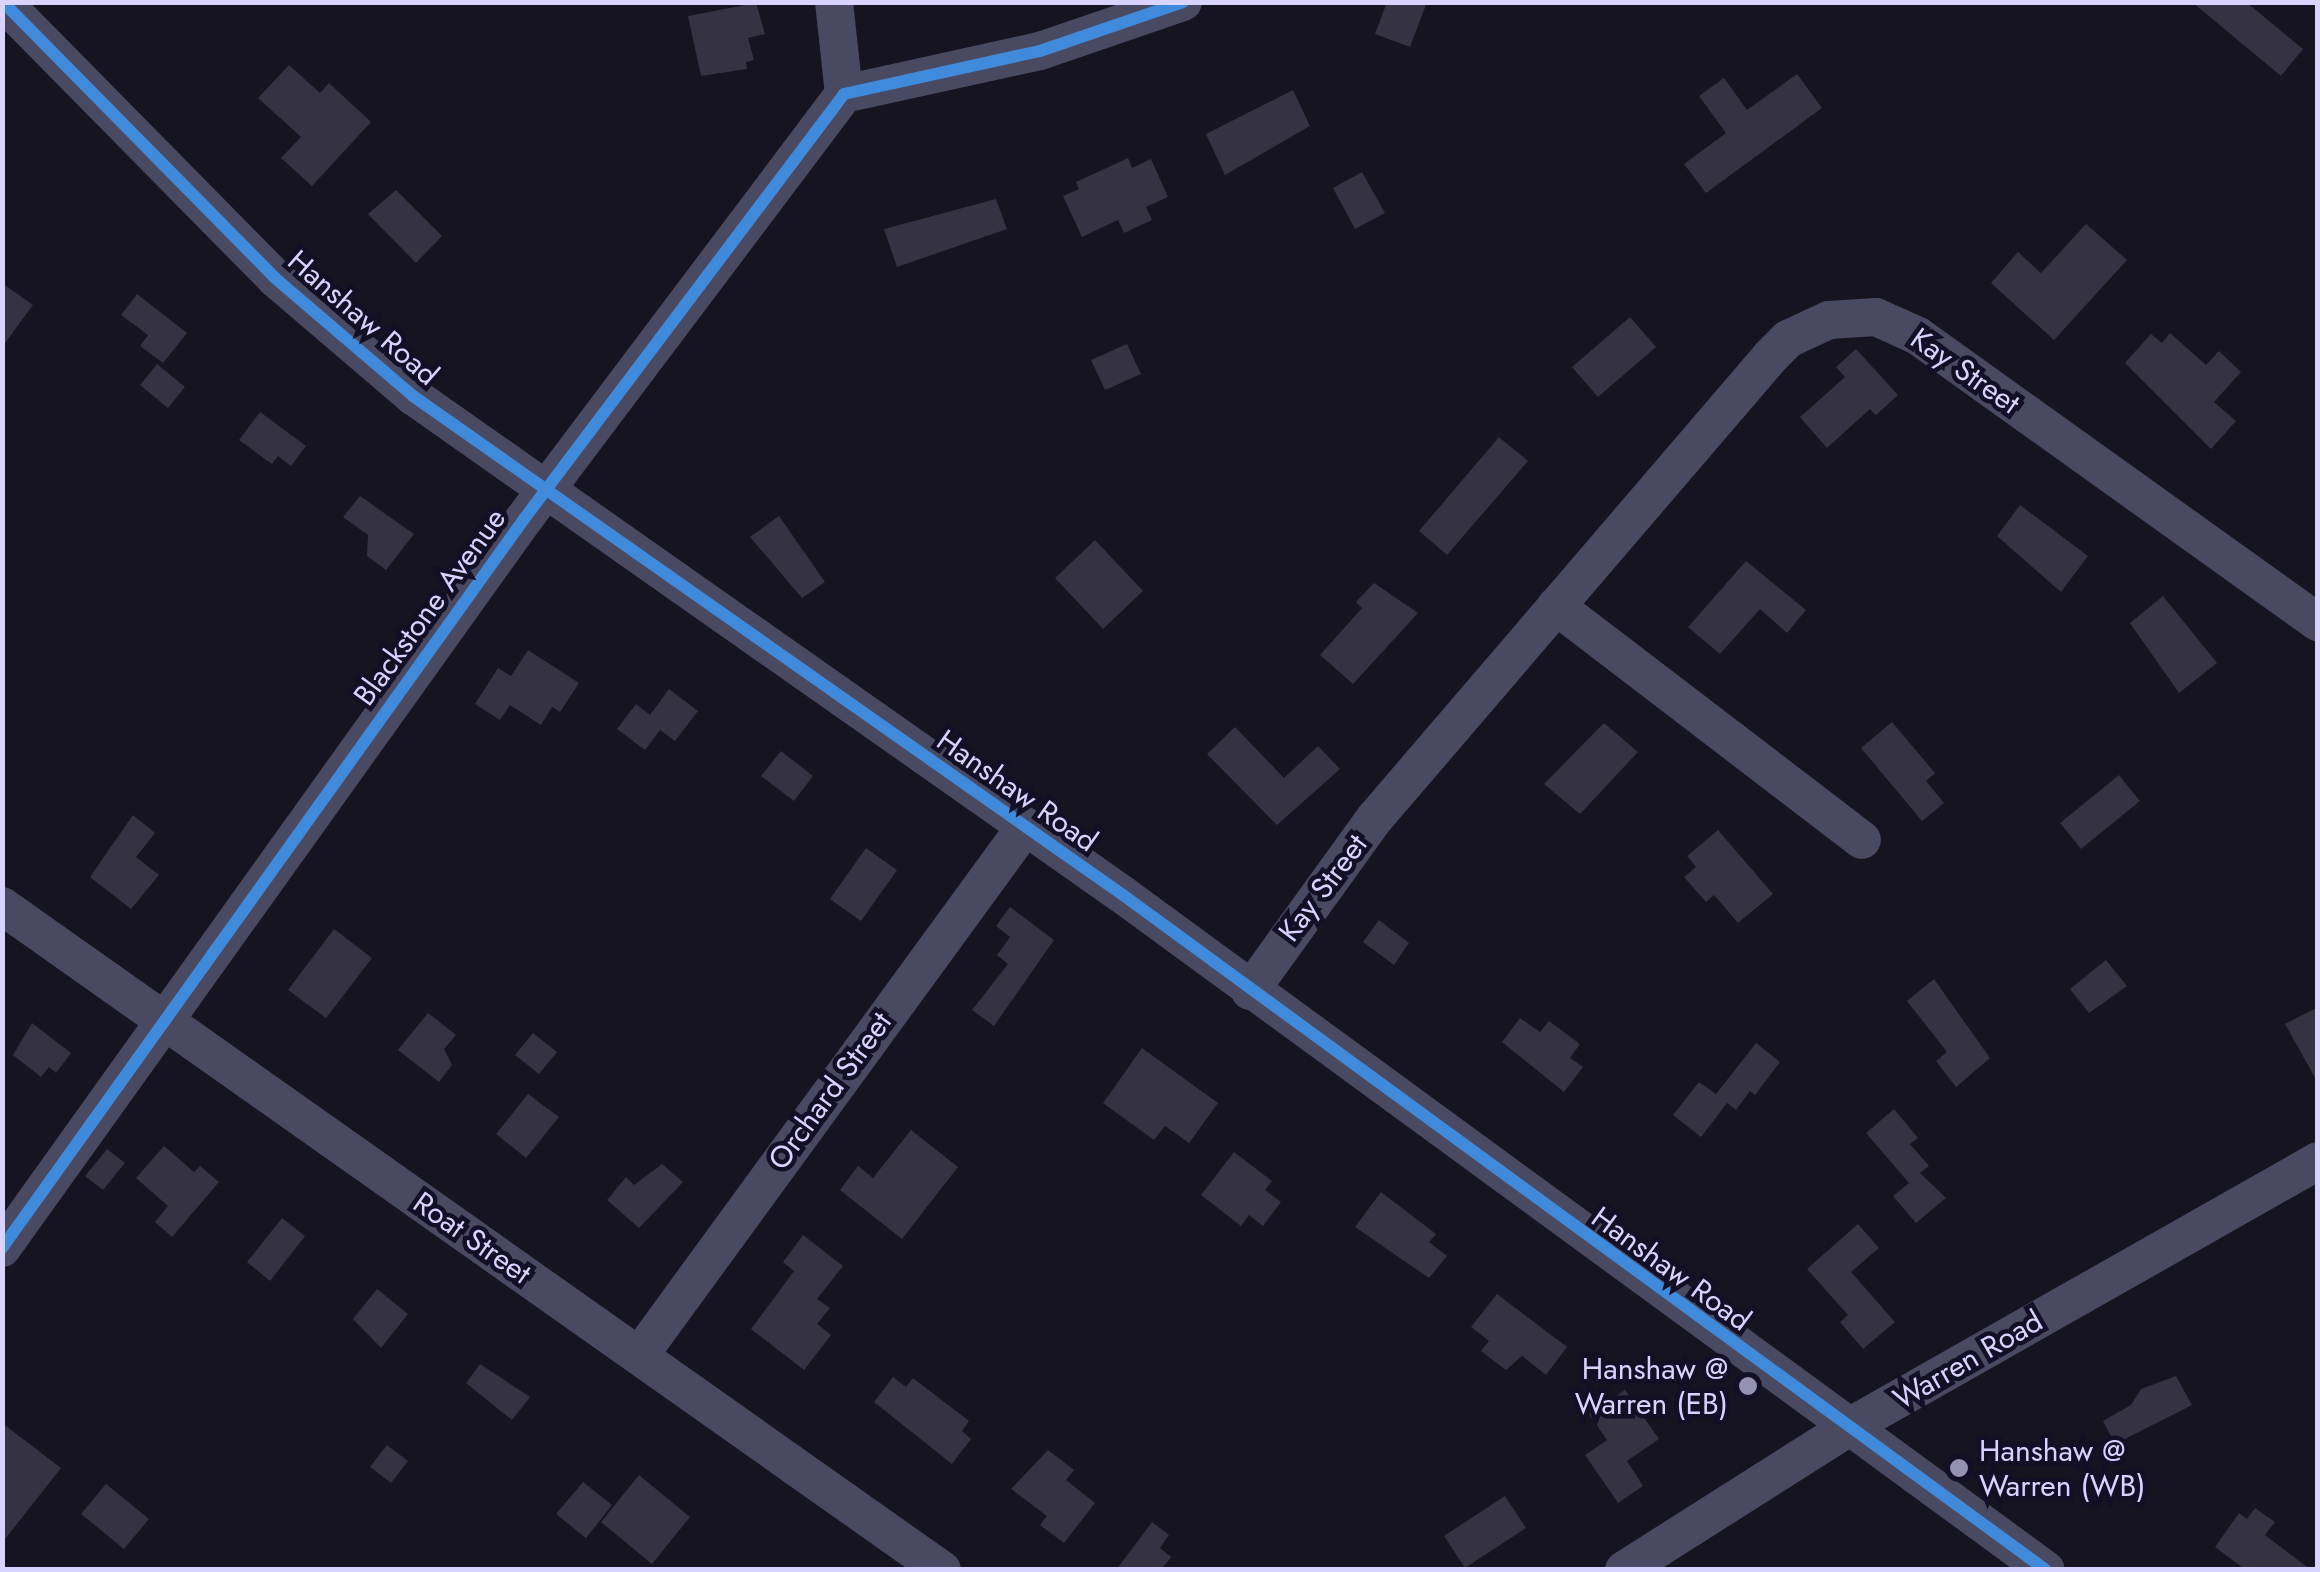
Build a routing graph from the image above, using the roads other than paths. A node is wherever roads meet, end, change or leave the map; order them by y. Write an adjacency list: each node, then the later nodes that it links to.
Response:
1 (3, 2): 6 (street, Hanshaw Road)
2 (834, 2): 5 (street)
3 (1182, 2): 4 (street)
4 (1101, 18): 5 (street)
5 (844, 94): 6 (street, Blackstone Avenue)
6 (544, 492): 9 (street, Hanshaw Road); 13 (street, Blackstone Avenue)
7 (1556, 606): 8 (street, Kay Street); 10 (street); 12 (street, Kay Street)
8 (2318, 622)
9 (1025, 827): 12 (street, Hanshaw Road); 16 (street, Orchard Street)
10 (1862, 840)
11 (2, 906): 13 (street, Roat Street)
12 (1250, 990): 17 (street, Hanshaw Road)
13 (164, 1022): 15 (street, Blackstone Avenue); 16 (street, Roat Street)
14 (2318, 1161): 17 (street, Warren Road)
15 (2, 1248)
16 (639, 1356): 18 (street, Roat Street)
17 (1849, 1426): 19 (street, Warren Road); 20 (street, Hanshaw Road)
18 (942, 1570)
19 (1624, 1570)
20 (2046, 1570)

